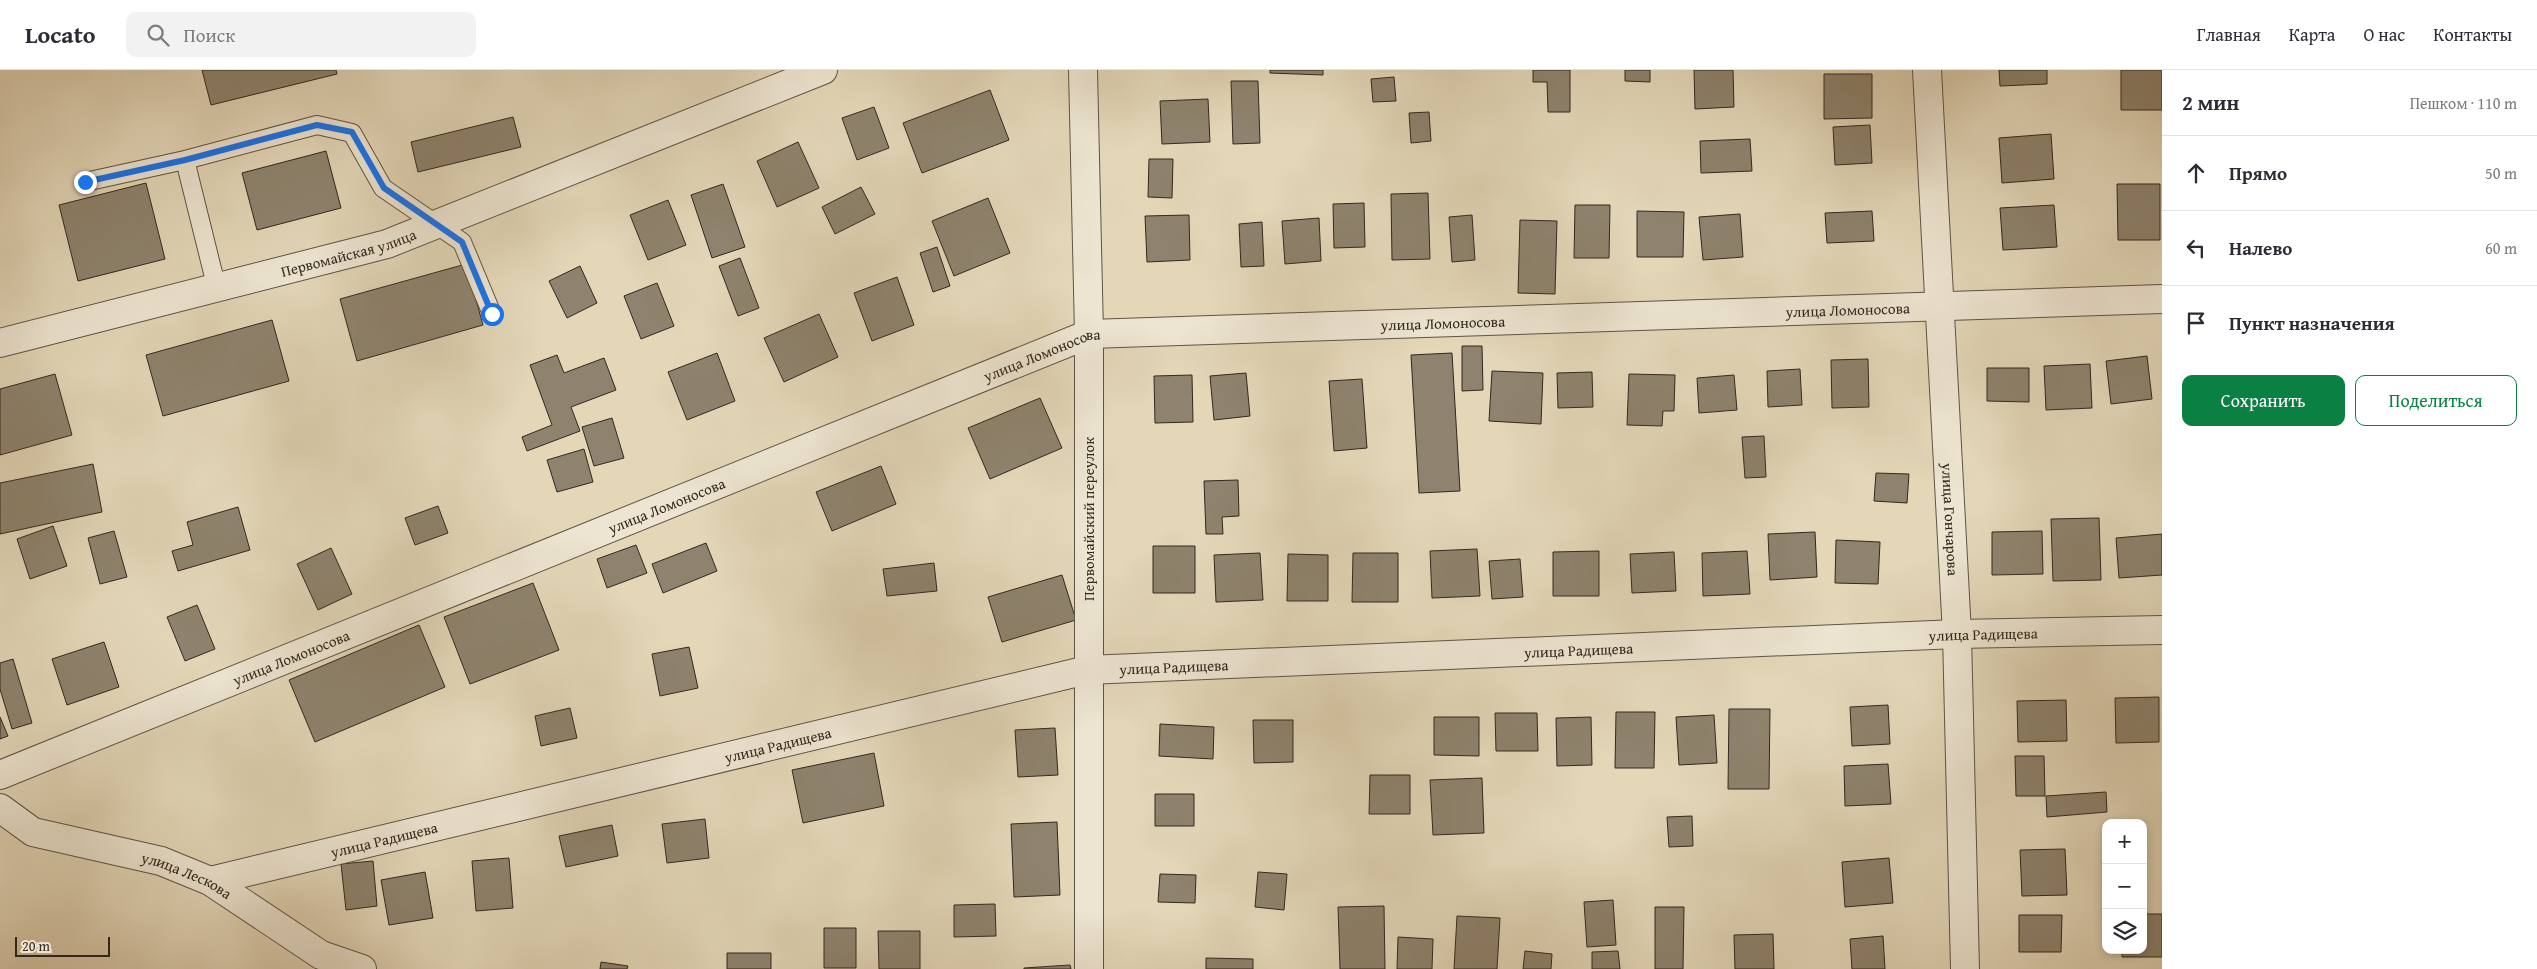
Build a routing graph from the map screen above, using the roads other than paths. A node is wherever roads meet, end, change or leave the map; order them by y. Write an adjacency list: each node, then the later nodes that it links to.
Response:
1 (823, 70): 6 (street, Первомайская улица)
2 (1083, 70): 11 (street, Первомайский переулок)
3 (1927, 70): 9 (street, улица Гончарова)
4 (185, 160): 5 (lane); 6 (lane); 7 (lane)
5 (85, 182)
6 (438, 225): 7 (street, Первомайская улица); 10 (lane)
7 (217, 289): 12 (street, Первомайская улица)
8 (2162, 299): 9 (street, улица Ломоносова)
9 (1940, 304): 11 (street, улица Ломоносова); 14 (street, улица Гончарова)
10 (492, 314)
11 (1089, 334): 15 (street, Первомайский переулок); 16 (street, улица Ломоносова)
12 (0, 343)
13 (2162, 630): 14 (street, улица Радищева)
14 (1957, 634): 15 (street, улица Радищева); 21 (street, улица Гончарова)
15 (1087, 670): 18 (street, улица Радищева); 20 (street, Первомайский переулок)
16 (0, 775)
17 (0, 808): 18 (street, улица Лескова)
18 (210, 881): 19 (street, улица Лескова)
19 (362, 969)
20 (1088, 969)
21 (1965, 969)

